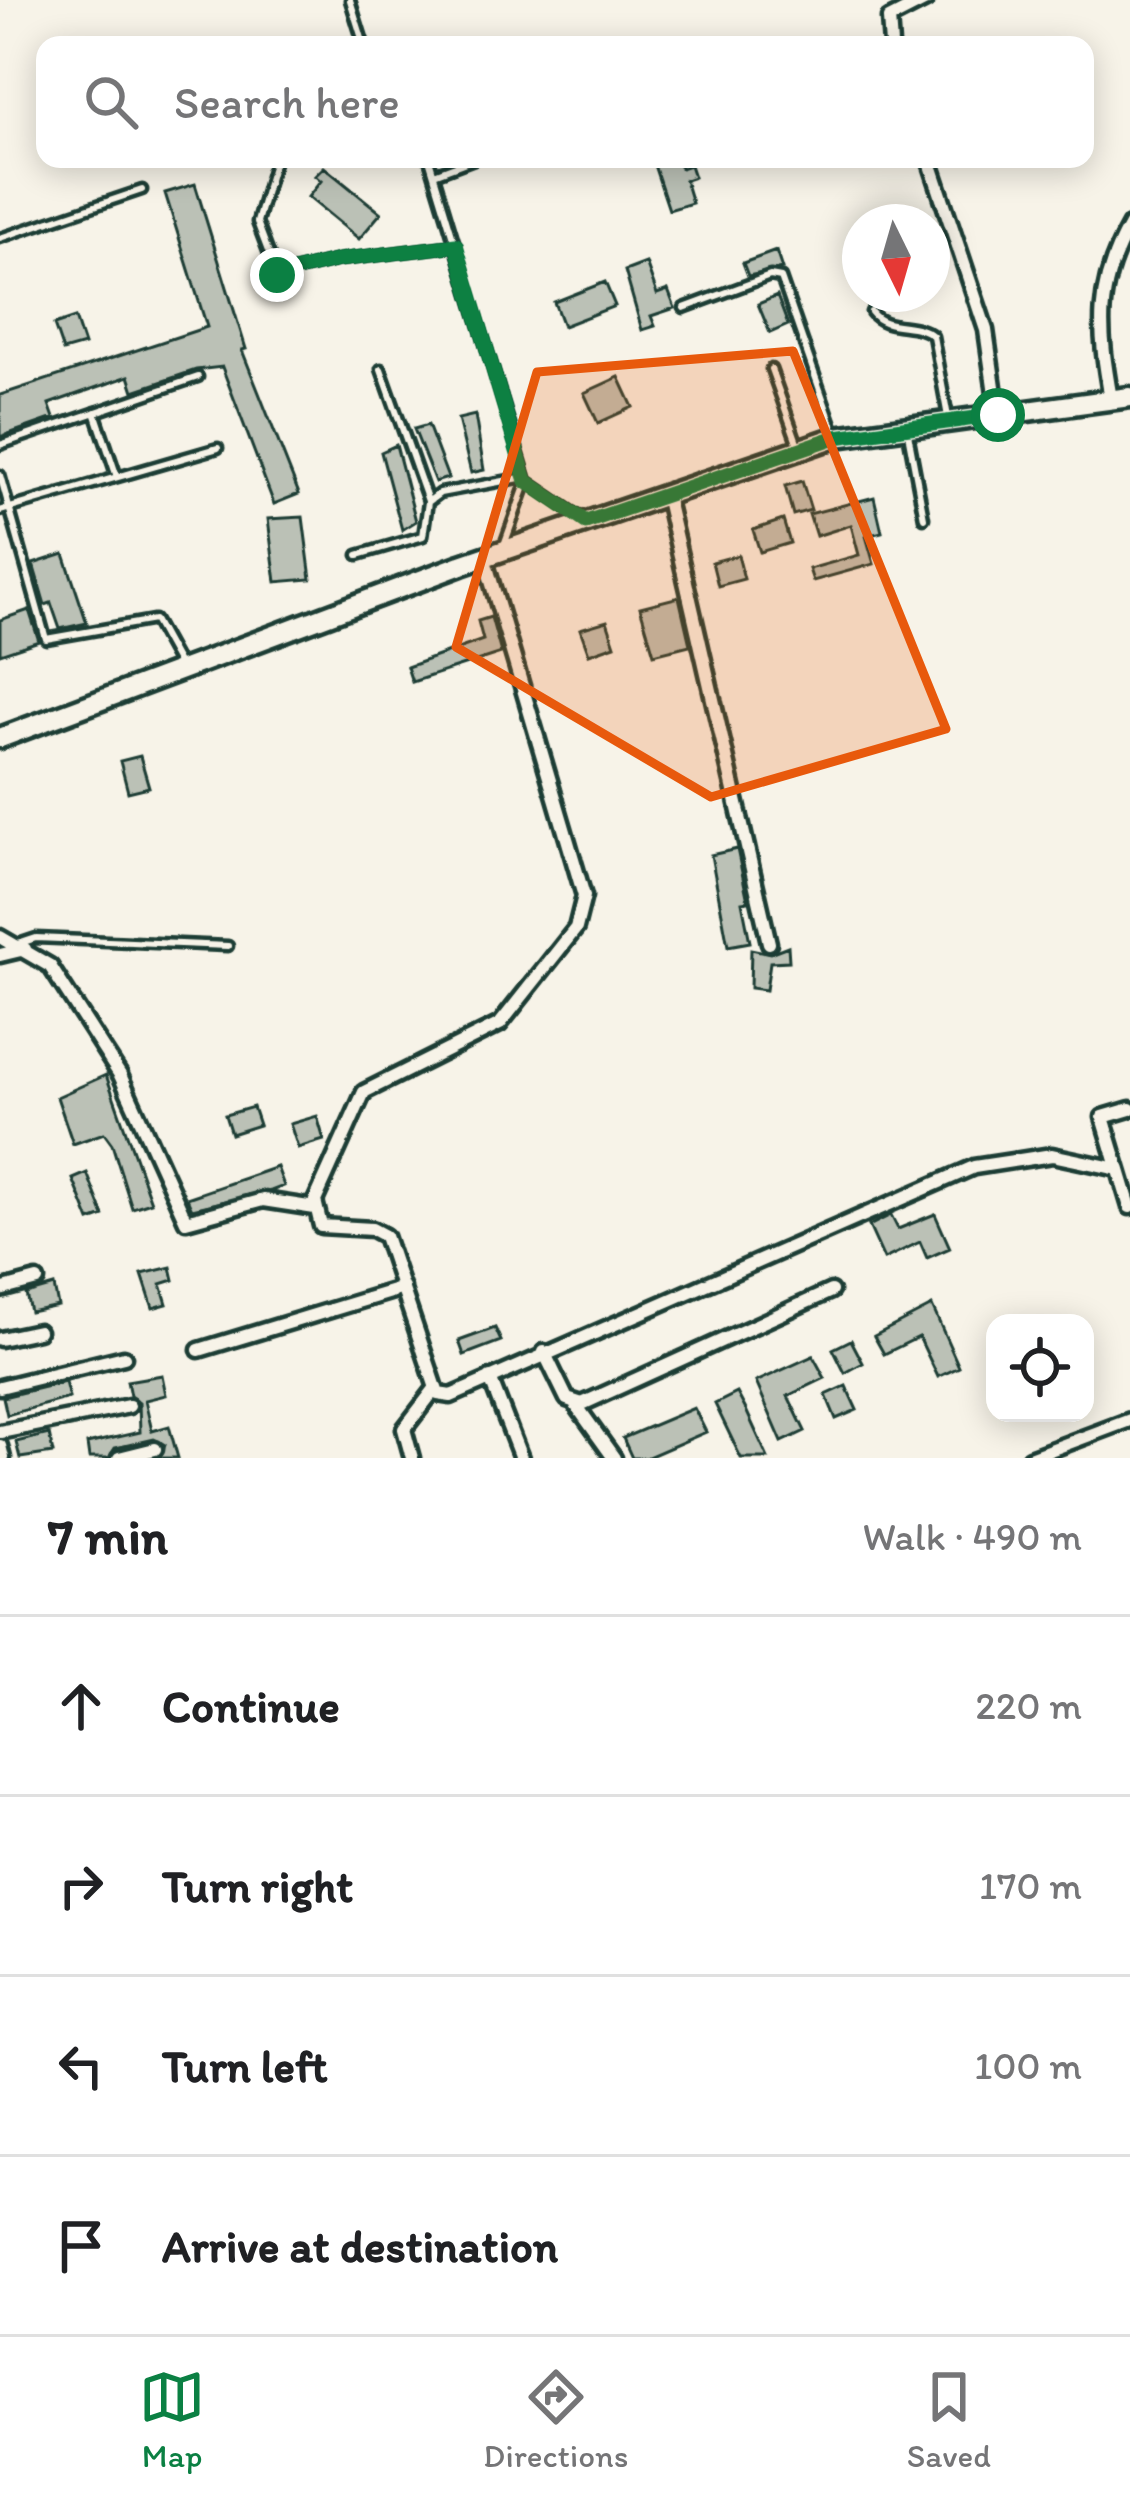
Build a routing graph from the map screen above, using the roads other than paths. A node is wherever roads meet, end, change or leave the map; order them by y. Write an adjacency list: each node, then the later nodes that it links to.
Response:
1 (350, 0): 3 (lane)
2 (926, 0): 4 (street)
3 (361, 36)
4 (890, 36)
5 (272, 168): 13 (lane)
6 (432, 168): 9 (lane)
7 (452, 168): 9 (lane)
8 (932, 168): 21 (street)
9 (434, 175): 13 (lane)
10 (142, 190): 12 (lane)
11 (1130, 225): 19 (street)
12 (0, 238)
13 (456, 245): 30 (lane)
14 (684, 308): 24 (lane)
15 (871, 312): 22 (lane)
16 (381, 369): 32 (lane)
17 (771, 369): 27 (lane)
18 (198, 377): 20 (lane)
19 (1121, 398): 21 (main road)
20 (94, 412): 25 (lane); 29 (lane)
21 (998, 415): 22 (main road)
22 (949, 422): 23 (main road)
23 (907, 427): 24 (main road); 34 (lane)
24 (836, 437): 27 (main road)
25 (0, 445)
26 (218, 448): 29 (lane)
27 (799, 450): 31 (main road)
28 (0, 475): 33 (lane)
29 (117, 476): 33 (lane)
30 (526, 479): 32 (lane); 35 (lane); 36 (lane)
31 (666, 495): 35 (main road); 41 (street)
32 (428, 502): 37 (lane)
33 (4, 509): 38 (lane)
34 (924, 518)
35 (586, 522): 36 (main road)
36 (493, 554): 38 (main road); 48 (street)
37 (358, 555)
38 (181, 670): 39 (main road)
39 (0, 738)
40 (0, 937): 42 (street)
41 (769, 943)
42 (21, 946): 43 (lane); 44 (street); 48 (street)
43 (228, 946)
44 (0, 956)
45 (1130, 1109): 46 (street)
46 (1118, 1168): 47 (street); 56 (street)
47 (1130, 1207)
48 (315, 1208): 50 (street)
49 (37, 1280): 51 (street)
50 (403, 1288): 55 (street); 60 (street)
51 (0, 1290)
52 (831, 1291): 61 (street)
53 (38, 1331): 54 (street)
54 (0, 1339)
55 (199, 1350)
56 (544, 1352): 58 (street); 61 (street)
57 (124, 1357): 59 (street)
58 (490, 1378): 60 (street); 70 (street)
59 (0, 1387)
60 (434, 1390): 69 (street)
61 (576, 1405): 71 (street)
62 (129, 1406): 64 (street)
63 (1130, 1420): 72 (street)
64 (0, 1432)
65 (0, 1446): 67 (street)
66 (155, 1449): 68 (street)
67 (3, 1458)
68 (119, 1458)
69 (412, 1458)
70 (521, 1458)
71 (614, 1458)
72 (1030, 1458)

